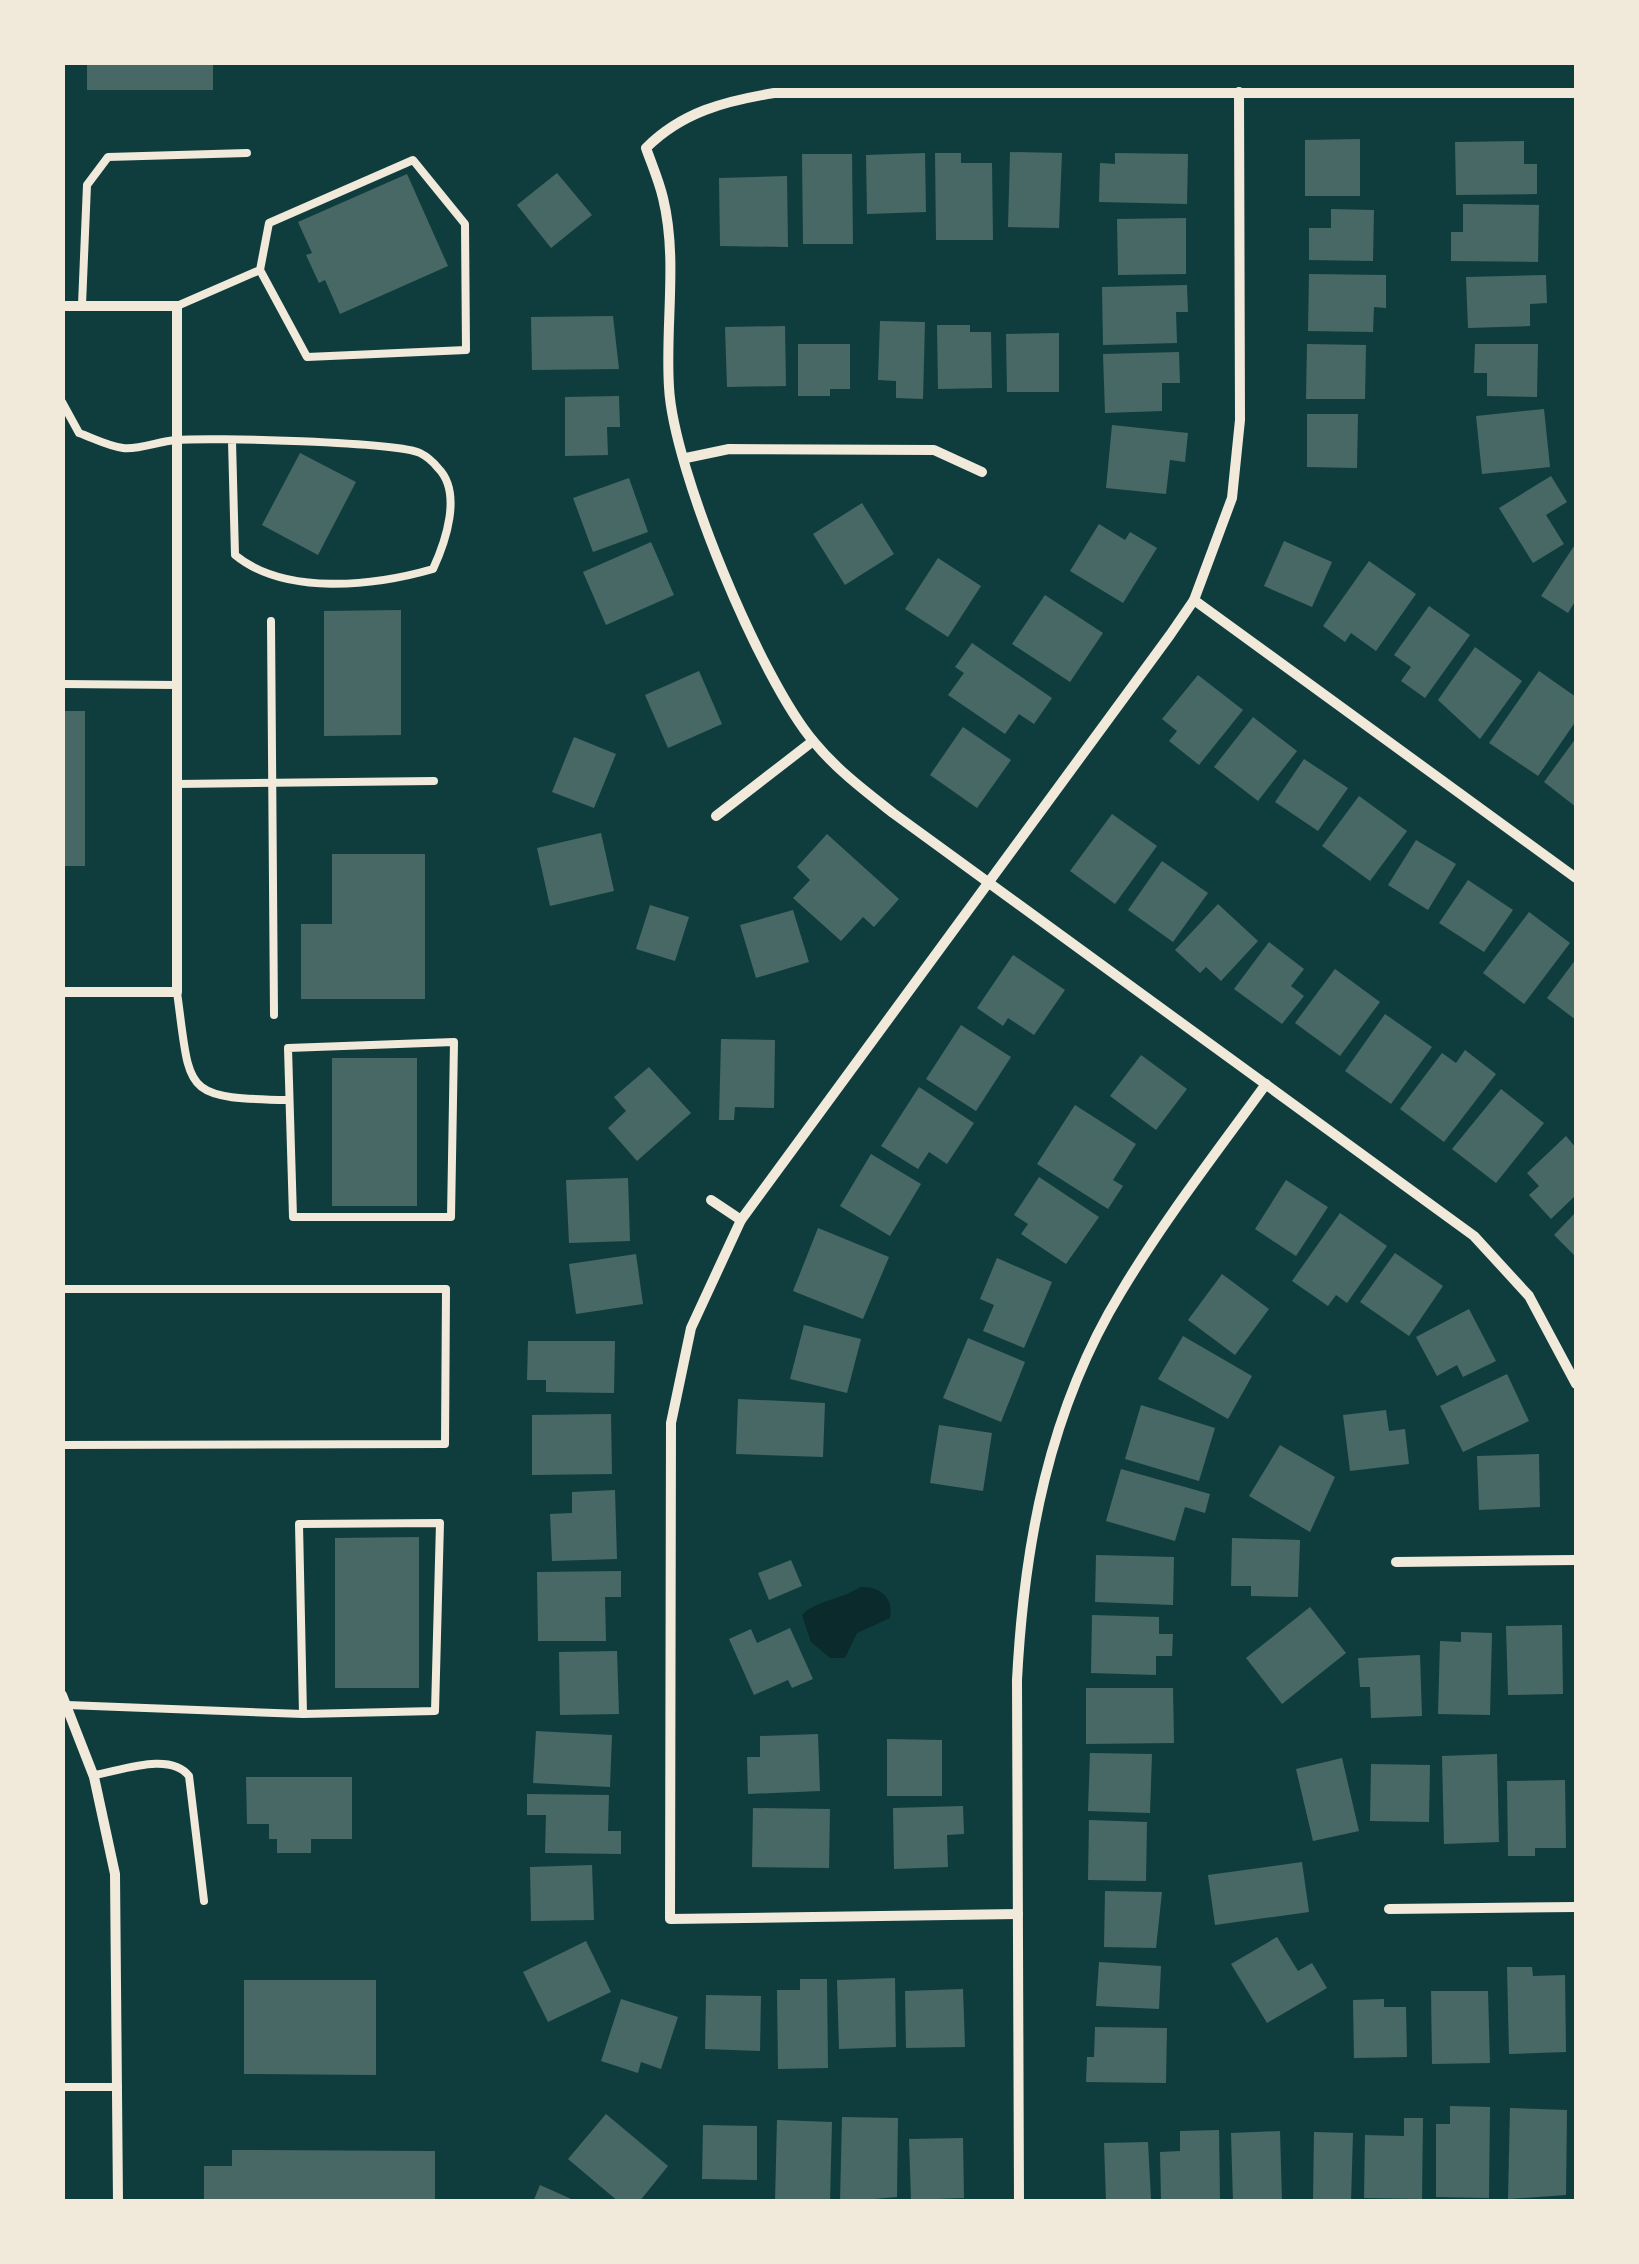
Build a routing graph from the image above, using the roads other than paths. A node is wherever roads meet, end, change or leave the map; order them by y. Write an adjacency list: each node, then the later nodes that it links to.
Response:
1 (1239, 92): 2 (street); 11 (street); 13 (street)
2 (1576, 93)
3 (247, 152): 6 (lane)
4 (260, 270): 4 (lane); 7 (lane)
5 (62, 306): 6 (street)
6 (82, 306): 7 (street)
7 (177, 306): 9 (street)
8 (62, 402): 9 (lane)
9 (177, 440): 10 (lane); 16 (street)
10 (232, 441): 10 (lane)
11 (686, 458): 12 (street); 17 (street)
12 (982, 472)
13 (1194, 600): 22 (street); 23 (street)
14 (271, 621): 20 (lane)
15 (62, 684): 16 (lane)
16 (177, 684): 19 (street)
17 (812, 741): 21 (street); 23 (street)
18 (434, 781): 20 (lane)
19 (177, 784): 20 (lane); 25 (street)
20 (270, 784): 26 (lane)
21 (716, 816)
22 (1576, 878)
23 (986, 882): 27 (street); 30 (street)
24 (62, 992): 25 (street)
25 (177, 992): 28 (lane)
26 (274, 1015)
27 (1266, 1084): 32 (street); 42 (street)
28 (289, 1100): 28 (lane)
29 (711, 1200): 30 (street)
30 (741, 1220): 42 (street)
31 (62, 1289): 33 (lane)
32 (1576, 1384)
33 (62, 1445)
34 (1576, 1560): 35 (street)
35 (1396, 1562)
36 (65, 1700): 37 (lane); 38 (street)
37 (303, 1714): 37 (lane)
38 (94, 1775): 39 (lane); 44 (street)
39 (204, 1901)
40 (1576, 1907): 41 (street)
41 (1389, 1910)
42 (1018, 1914): 46 (street)
43 (62, 2086): 44 (lane)
44 (118, 2087): 45 (street)
45 (118, 2202)
46 (1019, 2202)

